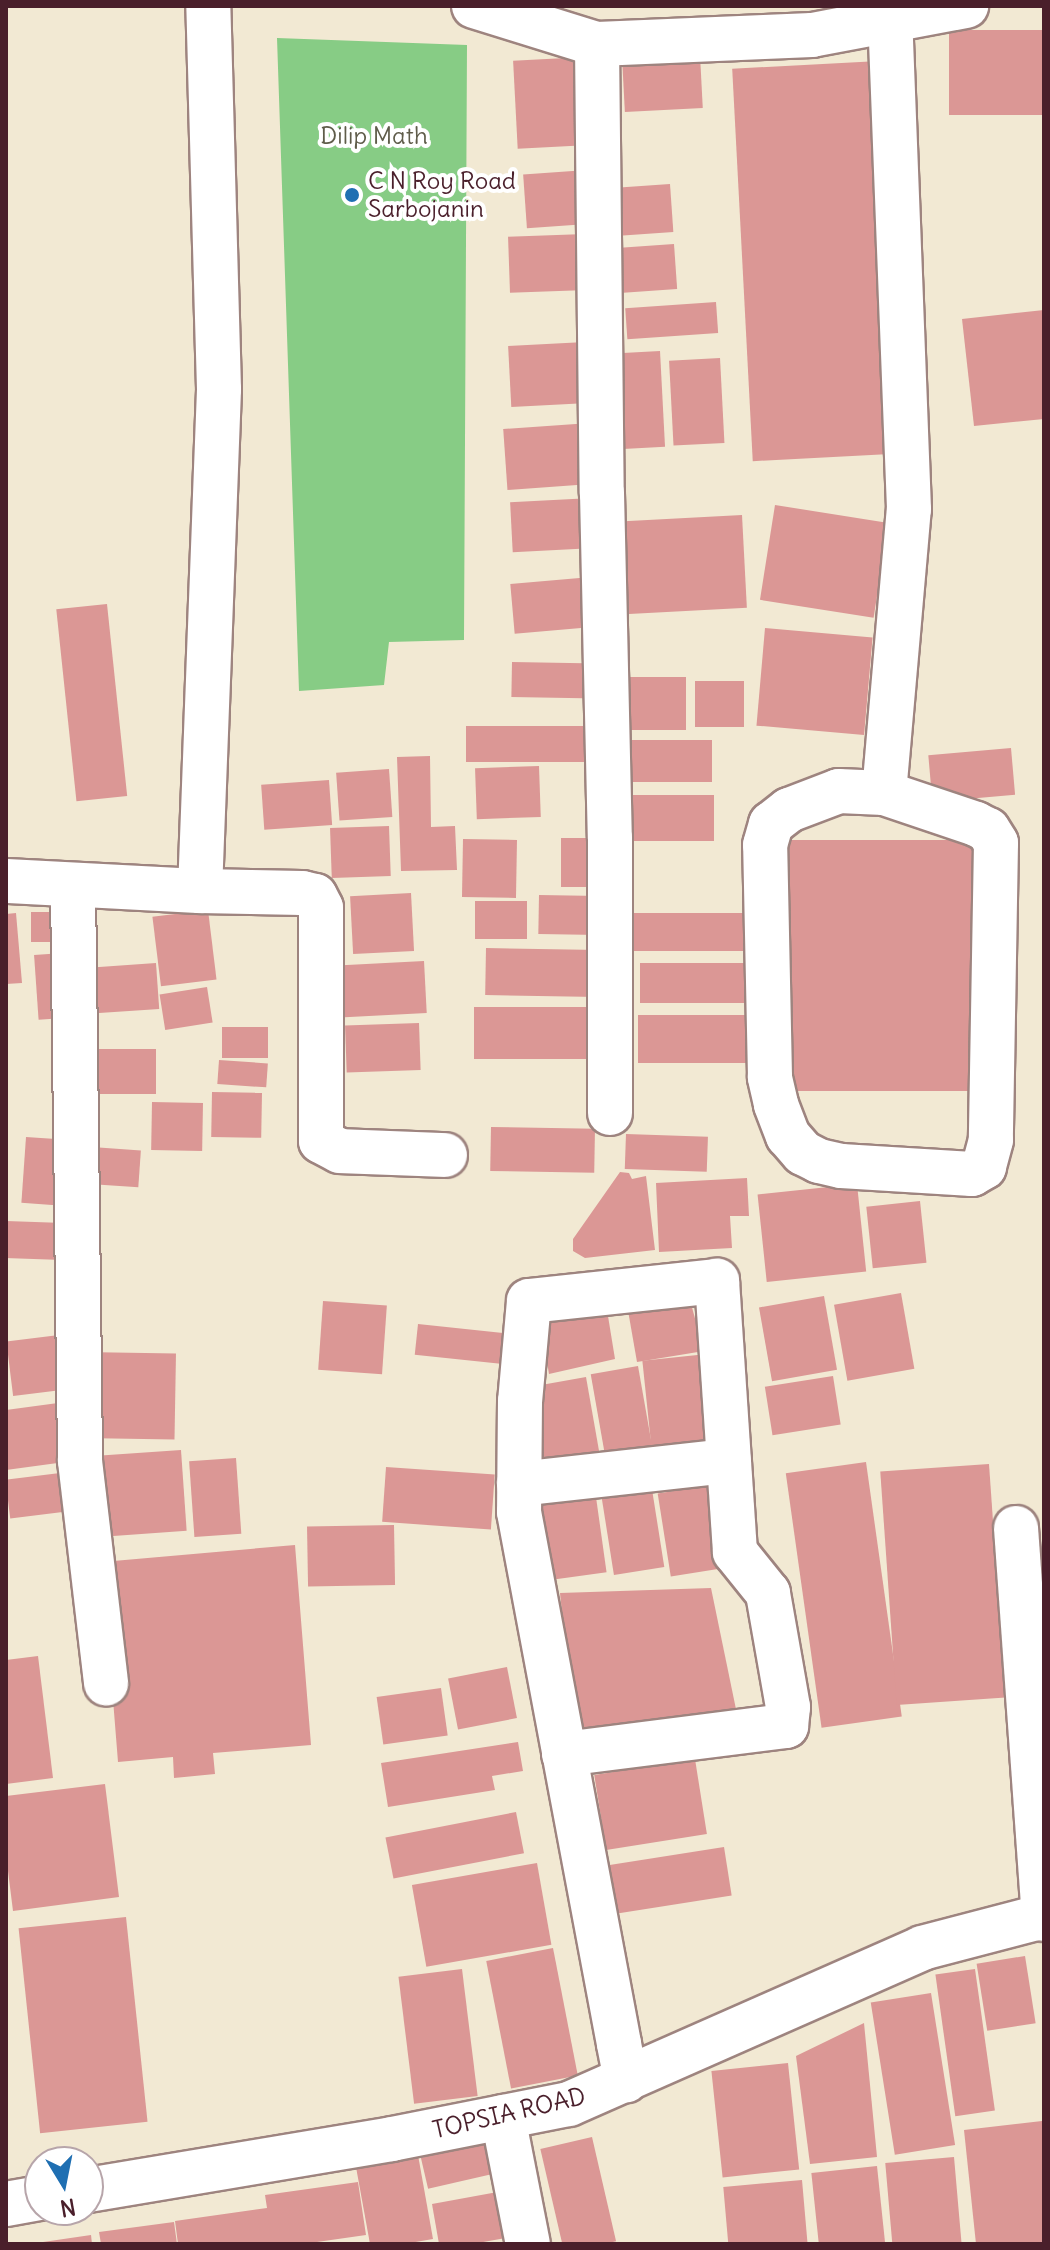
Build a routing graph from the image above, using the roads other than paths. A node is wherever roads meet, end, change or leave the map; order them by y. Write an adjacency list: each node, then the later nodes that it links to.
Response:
1 (208, 6): 10 (street)
2 (474, 6): 6 (street)
3 (966, 6): 5 (street)
4 (775, 21): 5 (street); 6 (street)
5 (890, 21): 7 (street)
6 (597, 44): 11 (street)
7 (884, 793): 7 (street)
8 (6, 881): 9 (street)
9 (73, 885): 10 (street); 16 (street)
10 (200, 891): 12 (street)
11 (610, 1113)
12 (445, 1155)
13 (729, 1461): 14 (street); 14 (street); 17 (street)
14 (519, 1484): 17 (street)
15 (1016, 1528): 18 (street)
16 (106, 1683)
17 (564, 1754): 19 (street)
18 (1044, 1917): 19 (street, TOPSIA ROAD)
19 (626, 2080): 20 (street, TOPSIA ROAD)
20 (503, 2117): 21 (street, TOPSIA ROAD); 22 (street)
21 (104, 2187)
22 (528, 2244)

